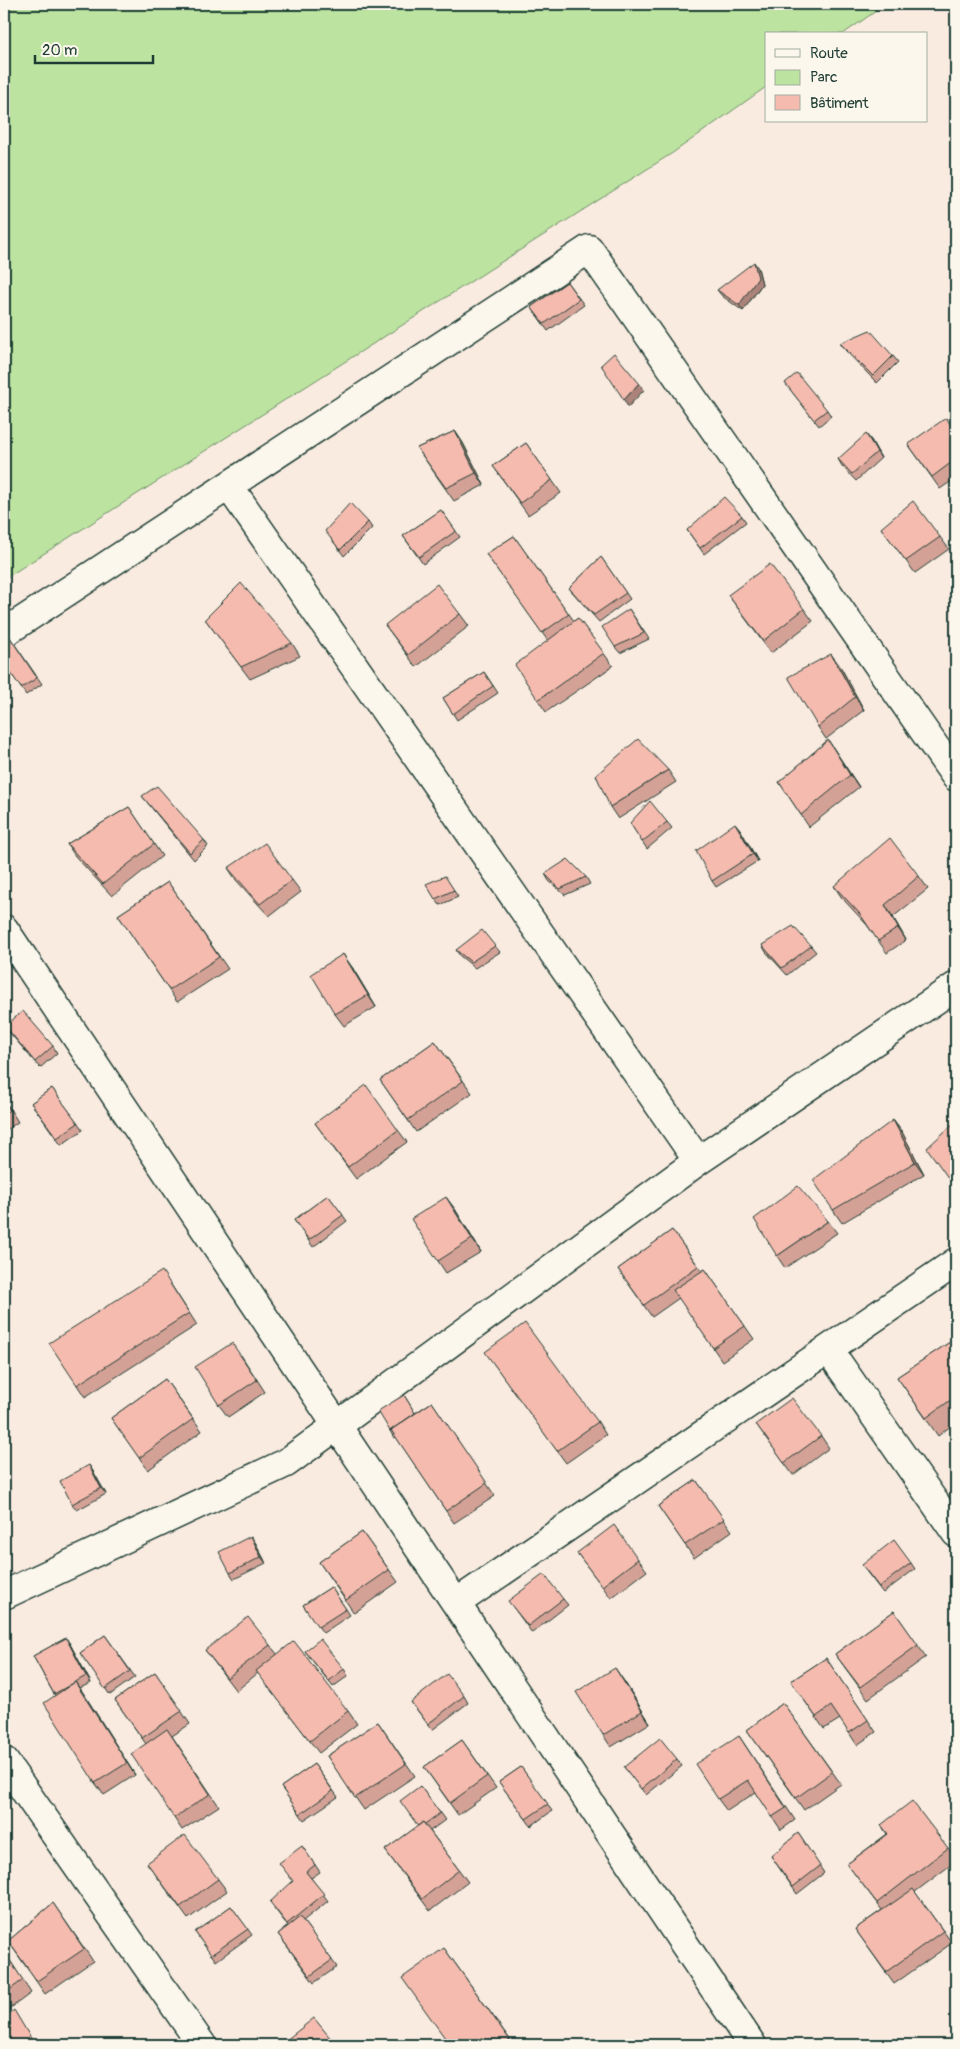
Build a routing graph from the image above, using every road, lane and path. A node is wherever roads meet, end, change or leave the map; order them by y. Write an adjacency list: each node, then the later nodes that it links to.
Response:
1 (229, 486): 2 (main road); 3 (main road); 6 (main road)
2 (4, 633)
3 (956, 777)
4 (4, 929): 9 (main road)
5 (956, 986): 6 (main road)
6 (698, 1161): 9 (main road)
7 (956, 1262): 8 (main road)
8 (829, 1350): 10 (main road); 12 (main road)
9 (337, 1426): 11 (main road); 12 (main road)
10 (956, 1533)
11 (4, 1595)
12 (456, 1603): 15 (main road)
13 (4, 1761): 14 (main road)
14 (202, 2045)
15 (752, 2045)

